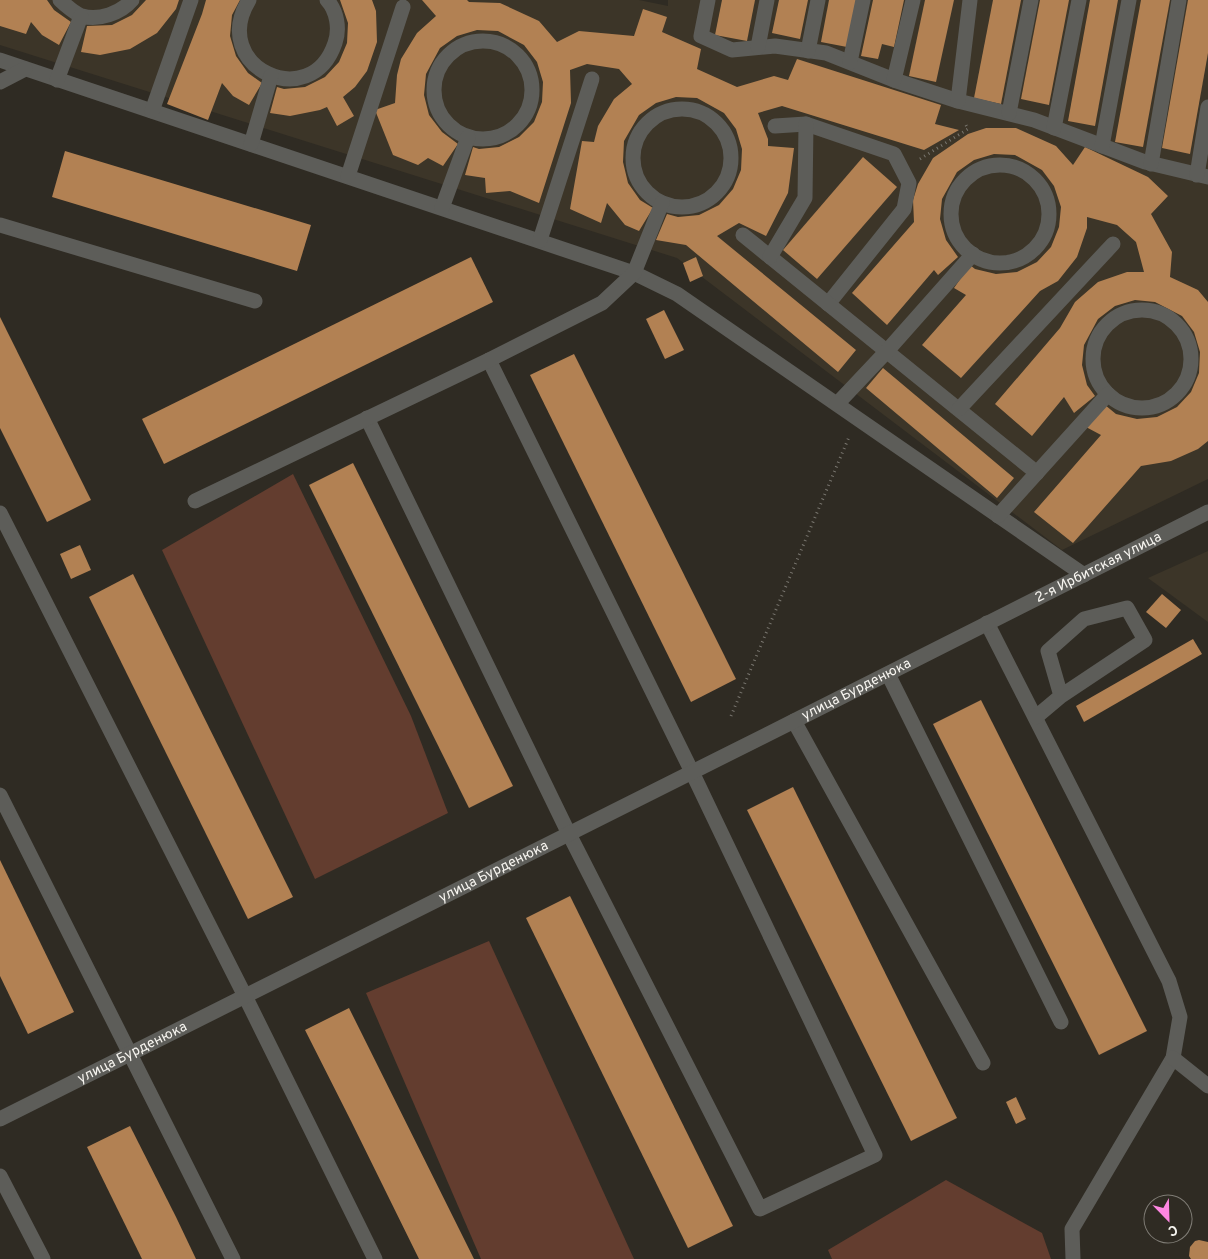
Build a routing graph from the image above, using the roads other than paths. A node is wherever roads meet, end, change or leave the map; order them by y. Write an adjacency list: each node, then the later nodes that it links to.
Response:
1 (60, 0): 17 (street)
2 (132, 0): 17 (street)
3 (191, 0): 30 (street)
4 (249, 0): 23 (street)
5 (327, 0): 23 (street)
6 (708, 0): 18 (street)
7 (767, 0): 18 (street)
8 (818, 0): 19 (street)
9 (863, 0): 21 (street)
10 (913, 0): 26 (street)
11 (970, 0): 28 (street)
12 (1031, 0): 31 (street)
13 (1079, 0): 34 (street)
14 (1128, 0): 37 (street)
15 (1180, 0): 38 (street)
16 (404, 7): 39 (street)
17 (81, 16): 25 (street)
18 (758, 47): 19 (street)
19 (808, 51): 21 (street)
20 (0, 60): 22 (street)
21 (850, 62): 26 (street)
22 (25, 69): 25 (street); 27 (street)
23 (271, 76): 36 (street)
24 (592, 79): 45 (street)
25 (57, 80): 30 (street)
26 (894, 80): 28 (street)
27 (0, 82)
28 (958, 101): 31 (street)
29 (1208, 107): 40 (street)
30 (152, 111): 36 (street)
31 (1009, 114): 34 (street)
32 (806, 124): 33 (street); 48 (street); 51 (street)
33 (775, 126)
34 (1054, 128): 37 (street)
35 (468, 137): 35 (street); 42 (street)
36 (251, 144): 39 (street)
37 (1102, 146): 38 (street)
38 (1151, 164): 40 (street)
39 (348, 176): 42 (street)
40 (1204, 179)
41 (662, 203): 41 (street); 49 (street)
42 (442, 208): 45 (street)
43 (0, 225): 50 (street)
44 (743, 235): 48 (street)
45 (540, 240): 49 (street)
46 (1113, 244): 56 (street)
47 (973, 254): 47 (street); 52 (street)
48 (770, 257): 51 (street)
49 (634, 273): 53 (street); 55 (street)
50 (255, 301)
51 (828, 304): 52 (street)
52 (887, 351): 55 (street); 56 (street)
53 (489, 360): 57 (street); 69 (street)
54 (1108, 394): 54 (street); 58 (street)
55 (837, 404): 62 (street)
56 (959, 409): 58 (street)
57 (367, 418): 59 (street); 71 (street)
58 (1038, 473): 62 (street)
59 (195, 501)
60 (1208, 512): 63 (street, 2-я Ирбитская улица)
61 (0, 513): 72 (street)
62 (998, 516): 63 (street)
63 (1084, 575): 64 (street, 2-я Ирбитская улица)
64 (987, 623): 65 (street, улица Бурденюка); 67 (street)
65 (888, 674): 68 (street, улица Бурденюка); 73 (street)
66 (1061, 696): 66 (street); 67 (street)
67 (1036, 717): 75 (street)
68 (794, 721): 69 (street, улица Бурденюка); 76 (street)
69 (692, 772): 71 (street, улица Бурденюка); 71 (street)
70 (0, 795): 74 (street)
71 (569, 834): 72 (street, улица Бурденюка)
72 (246, 996): 74 (street, улица Бурденюка); 82 (street)
73 (1061, 1022)
74 (129, 1054): 78 (street, улица Бурденюка); 81 (street)
75 (1173, 1058): 77 (street); 83 (street)
76 (983, 1063)
77 (1208, 1086)
78 (0, 1118)
79 (0, 1176): 80 (street)
80 (43, 1259)
81 (233, 1259)
82 (375, 1259)
83 (1072, 1259)

